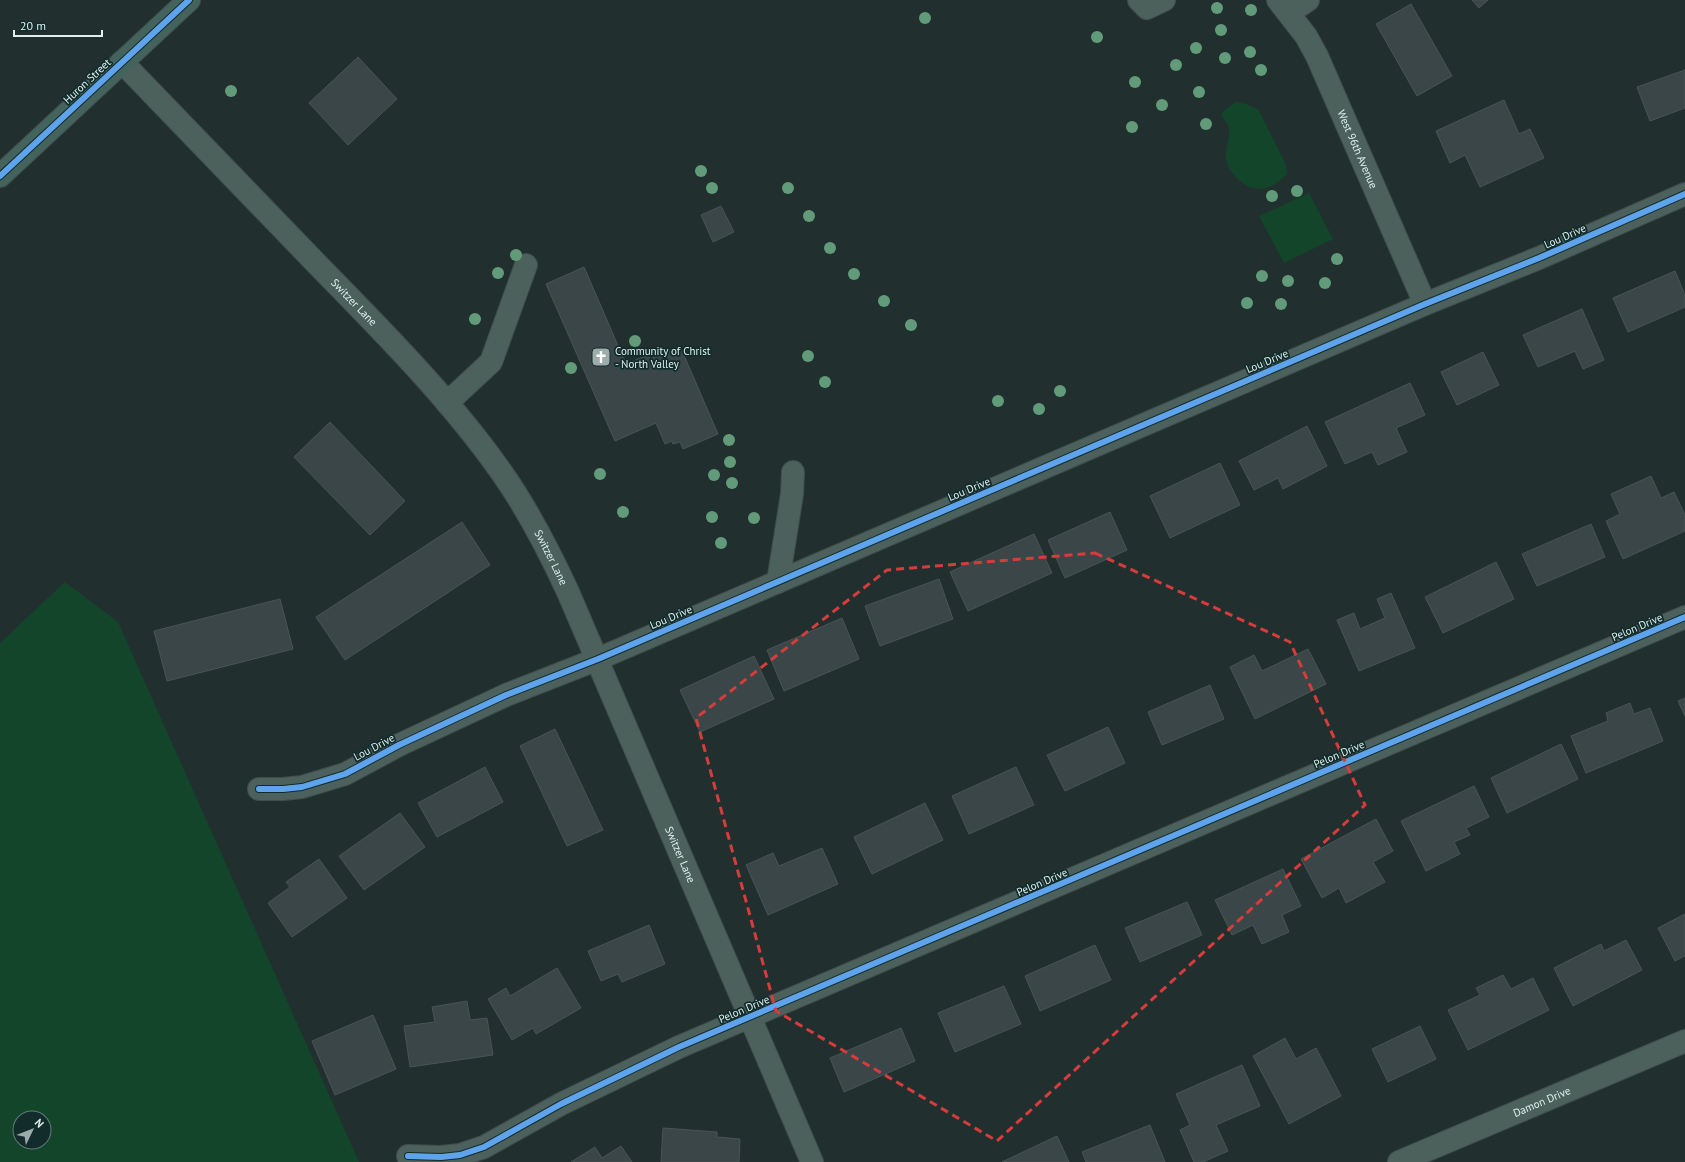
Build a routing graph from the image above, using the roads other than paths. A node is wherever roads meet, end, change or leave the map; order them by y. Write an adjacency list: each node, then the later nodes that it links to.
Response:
1 (189, 0): 6 (main road, Huron Street)
2 (1139, 0): 3 (street)
3 (1164, 0)
4 (1308, 0): 5 (street)
5 (1284, 7): 10 (street, West 96th Avenue)
6 (122, 62): 7 (main road, Huron Street); 11 (street, Switzer Lane)
7 (0, 176)
8 (1685, 194): 10 (street, Lou Drive)
9 (526, 265): 11 (street)
10 (1425, 304): 13 (street, Lou Drive)
11 (447, 403): 15 (street, Switzer Lane)
12 (793, 472): 13 (street)
13 (778, 582): 15 (street, Lou Drive)
14 (1685, 617): 17 (street, Pelon Drive)
15 (598, 659): 16 (street, Lou Drive); 17 (street, Switzer Lane)
16 (259, 789)
17 (750, 1017): 19 (street, Pelon Drive); 20 (street, Switzer Lane)
18 (1685, 1041): 21 (street, Damon Drive)
19 (408, 1156)
20 (812, 1162)
21 (1399, 1162)

